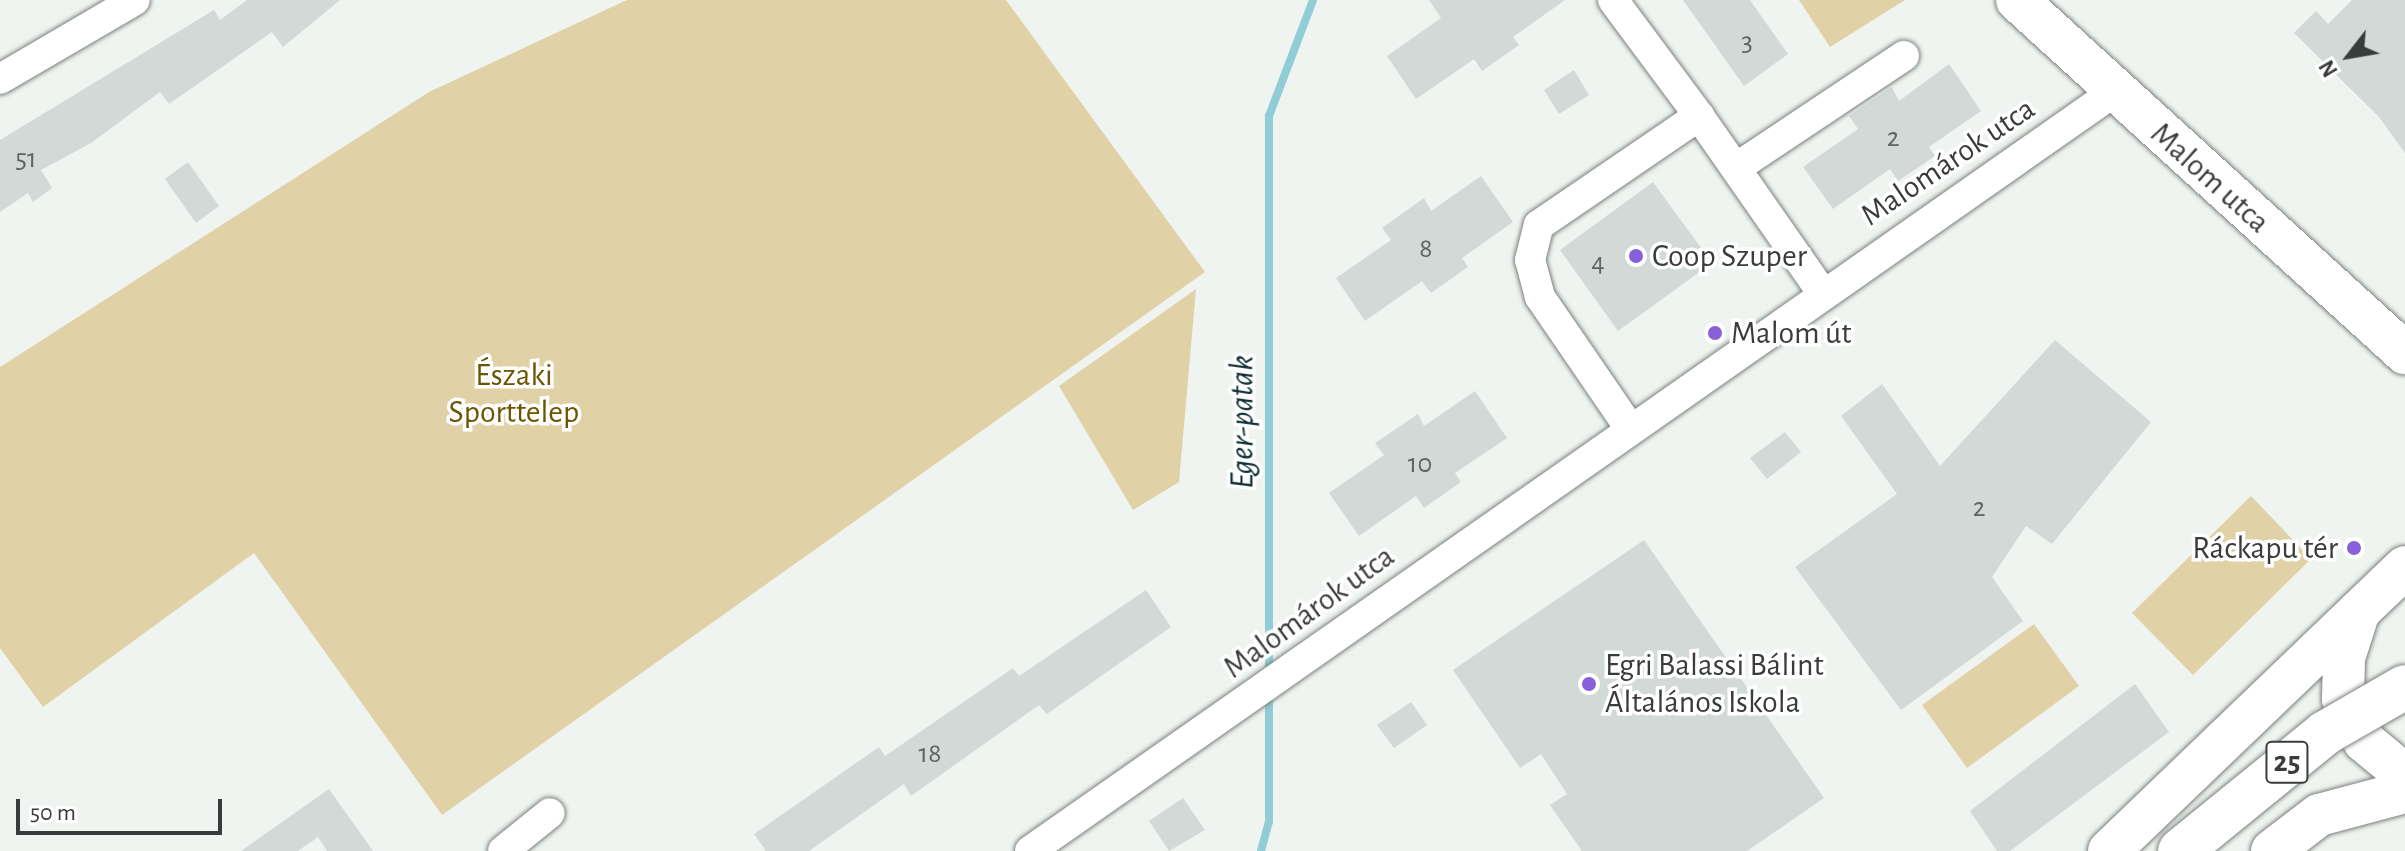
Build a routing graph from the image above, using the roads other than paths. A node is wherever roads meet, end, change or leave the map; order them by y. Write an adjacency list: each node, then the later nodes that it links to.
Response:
1 (135, 0): 5 (street)
2 (1613, 0): 7 (street)
3 (2017, 0): 6 (main road, Malom utca)
4 (1904, 56): 8 (street)
5 (0, 79)
6 (2114, 92): 9 (street, Malomárok utca); 10 (main road, Malom utca)
7 (1699, 116): 8 (street); 11 (street)
8 (1736, 168): 9 (street)
9 (1822, 292): 11 (street, Malomárok utca)
10 (2405, 353)
11 (1629, 427): 21 (street, Malomárok utca)
12 (2405, 567): 13 (main road)
13 (2359, 610): 15 (main road); 22 (main road)
14 (2405, 687): 23 (main road, 25, bridge)
15 (2364, 741): 16 (main road); 19 (main road)
16 (2405, 775)
17 (2405, 792): 19 (main road)
18 (550, 813): 20 (street)
19 (2319, 815): 24 (main road)
20 (503, 851)
21 (1030, 851)
22 (2109, 851)
23 (2180, 851)
24 (2272, 851)

